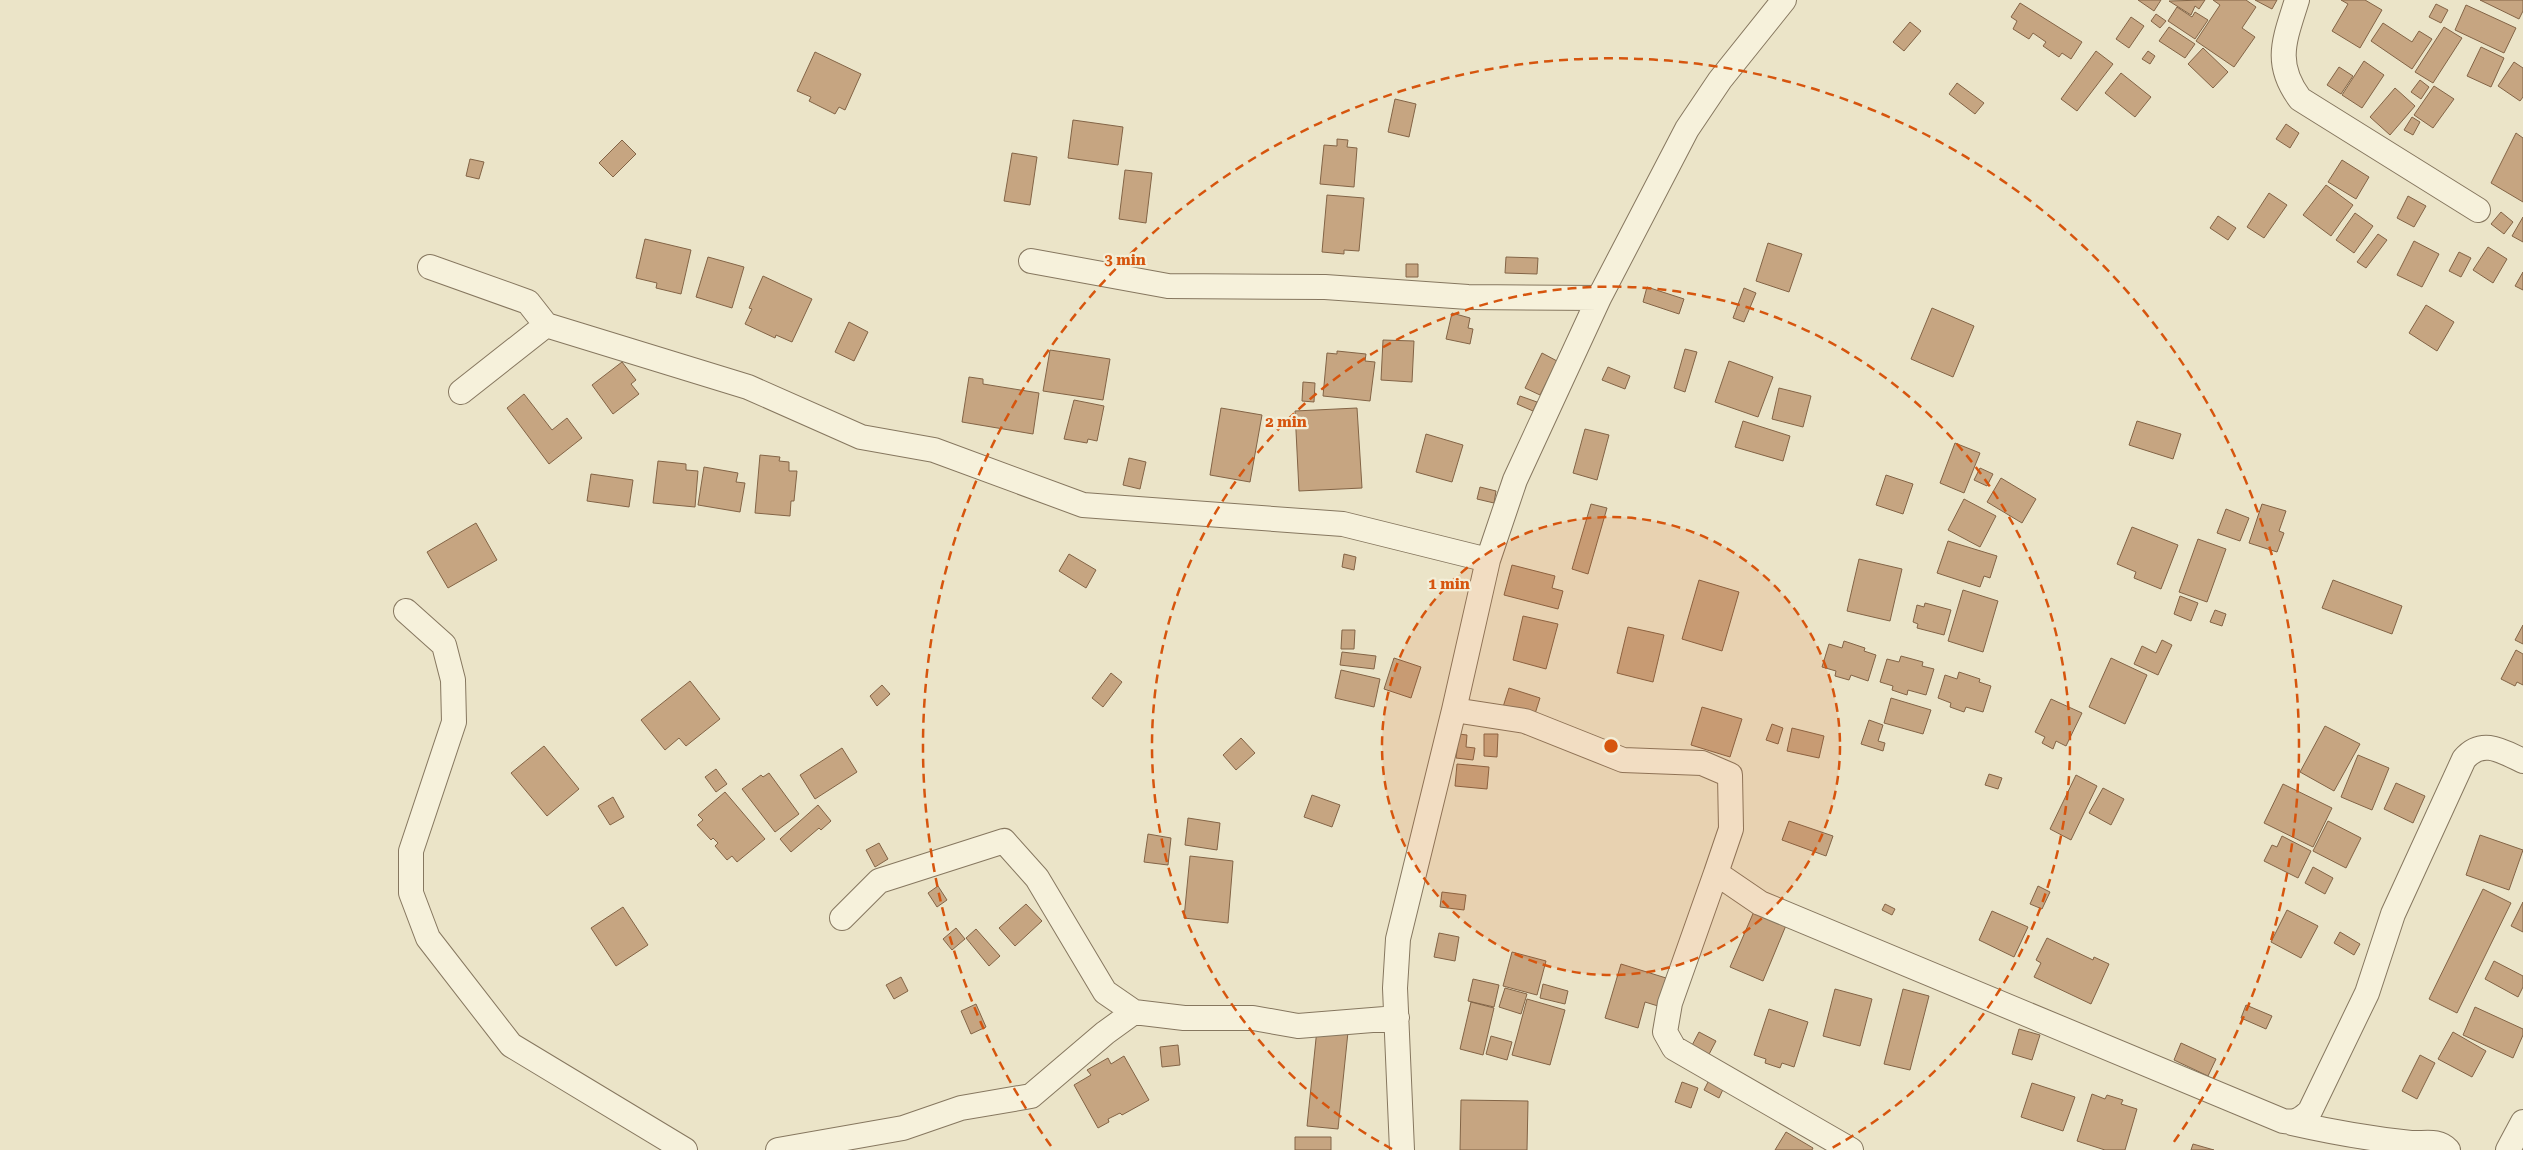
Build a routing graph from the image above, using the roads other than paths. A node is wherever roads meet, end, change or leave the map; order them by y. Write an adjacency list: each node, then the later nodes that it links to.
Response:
1 (1784, 0): 6 (street)
2 (2298, 0): 3 (street)
3 (2478, 210)
4 (1032, 261): 6 (street)
5 (430, 267): 7 (street)
6 (1599, 298): 9 (street)
7 (546, 325): 8 (street); 9 (street)
8 (461, 392)
9 (1488, 560): 11 (street)
10 (406, 611): 19 (street)
11 (1454, 710): 13 (street); 16 (street)
12 (2523, 761): 18 (street)
13 (1716, 873): 18 (street); 22 (street)
14 (842, 918): 15 (street)
15 (1134, 1012): 16 (street); 20 (street)
16 (1397, 1018): 21 (street)
17 (2523, 1122): 24 (street)
18 (2292, 1123): 23 (street)
19 (685, 1150)
20 (778, 1150)
21 (1402, 1150)
22 (1851, 1150)
23 (2448, 1150)
24 (2508, 1150)

